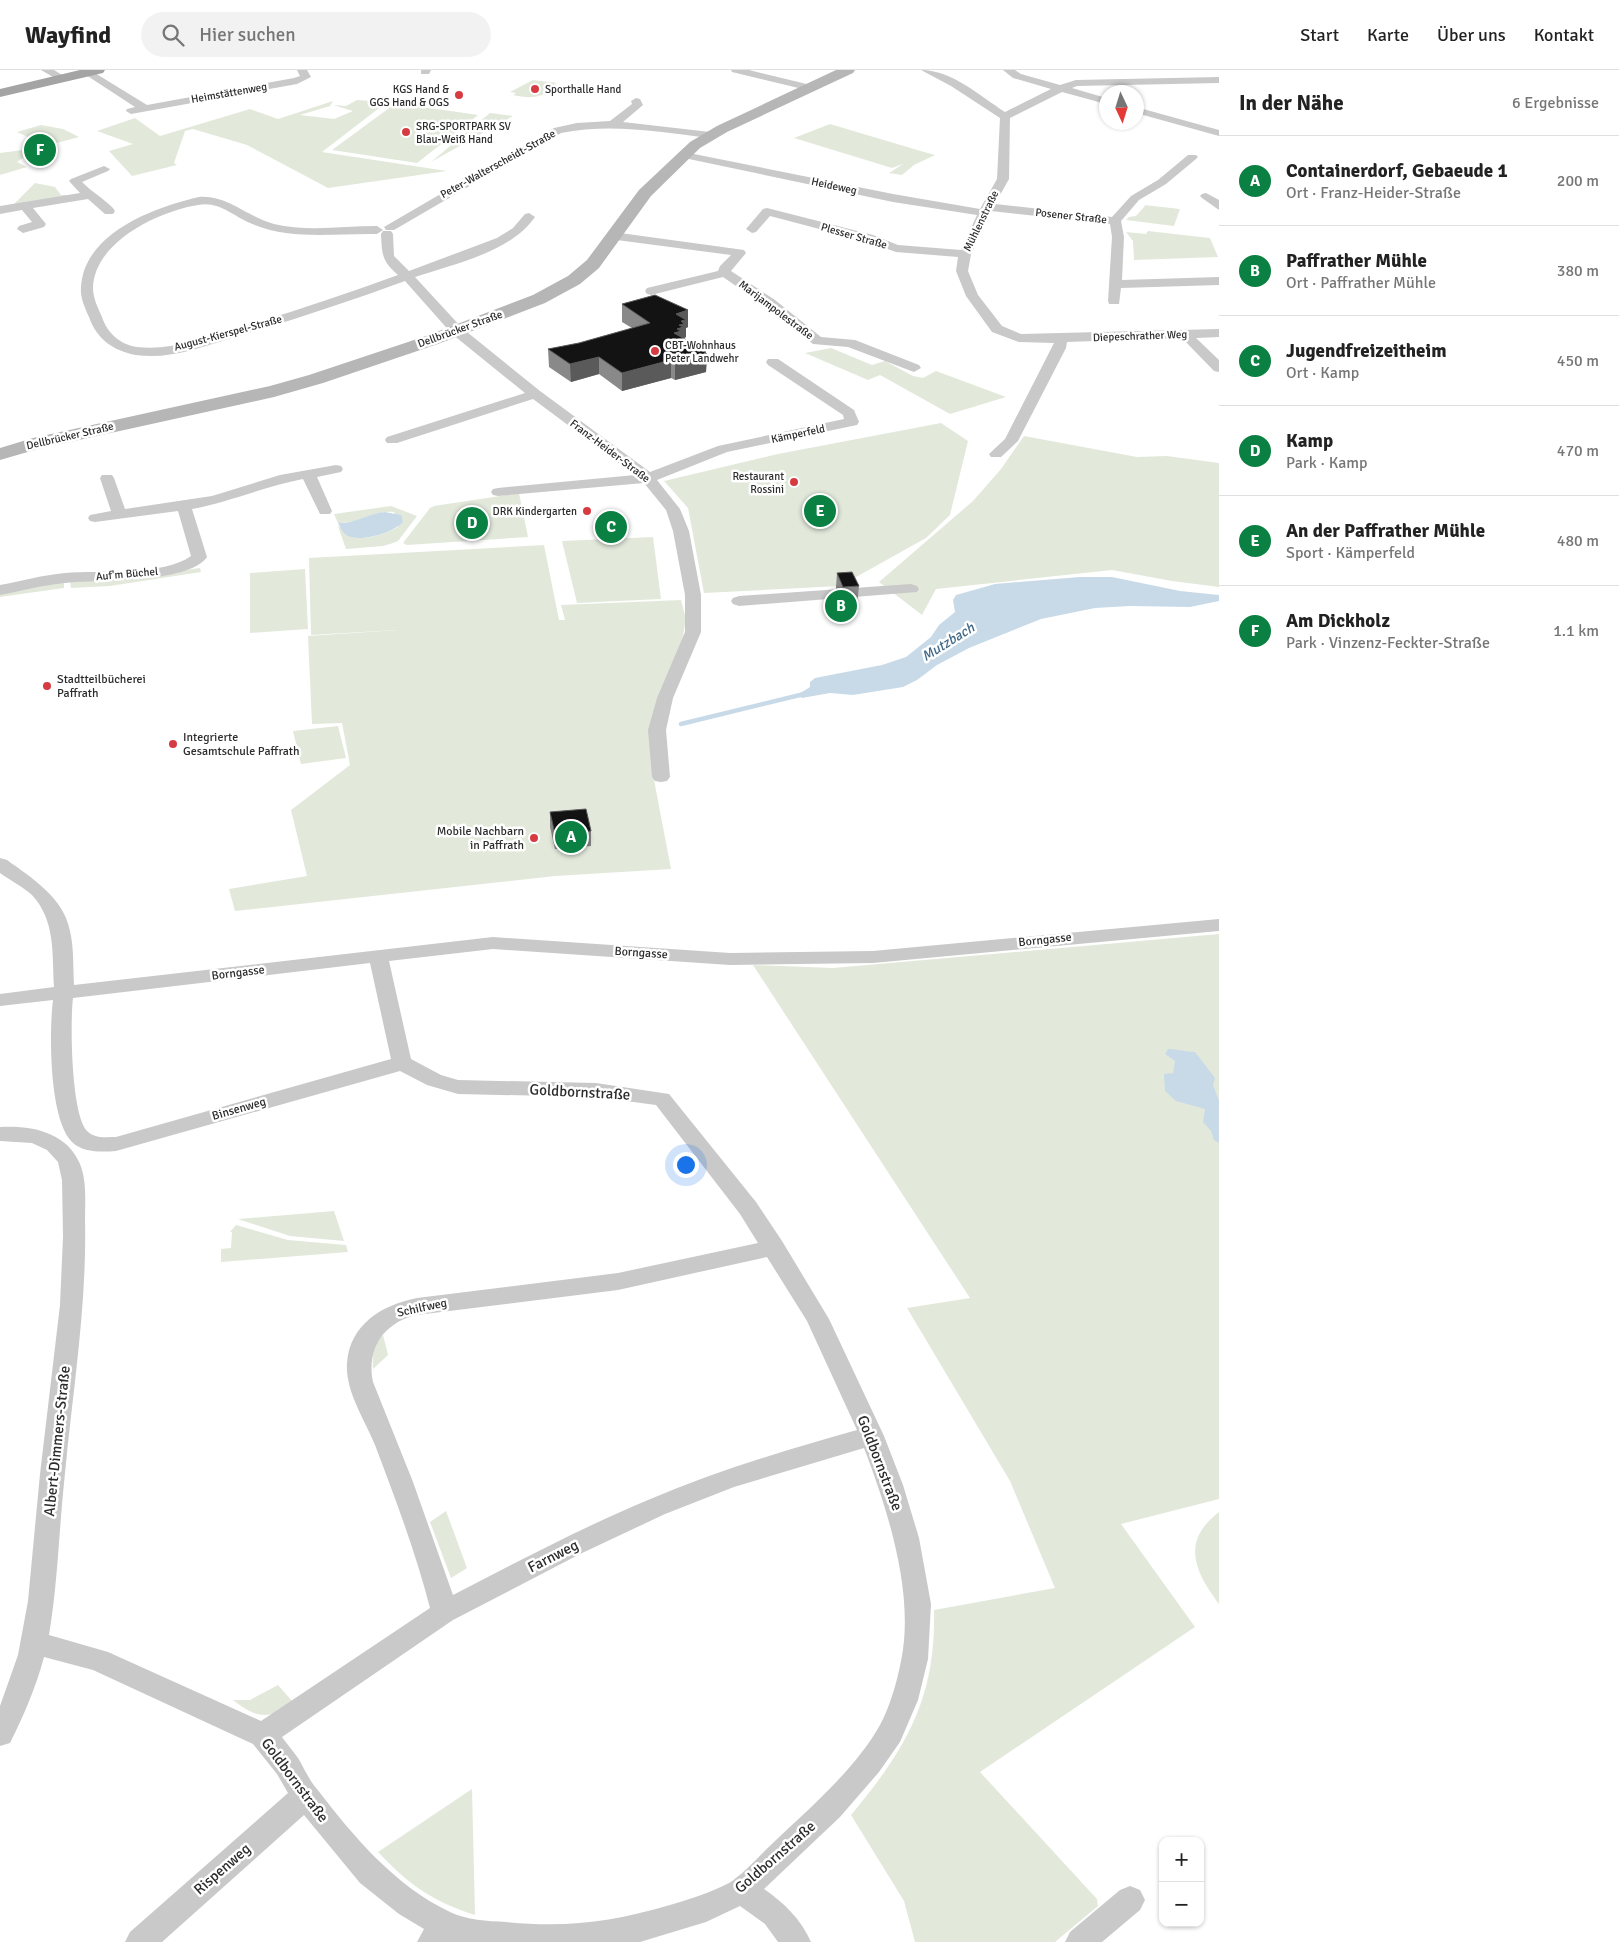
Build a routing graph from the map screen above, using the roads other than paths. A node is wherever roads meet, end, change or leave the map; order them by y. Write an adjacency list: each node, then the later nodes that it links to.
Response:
1 (46, 70): 8 (street)
2 (302, 70): 15 (street, Heimstättenweg)
3 (736, 70): 10 (street)
4 (848, 70): 10 (main road, Dellbrücker Straße)
5 (926, 70): 18 (street)
6 (1008, 70): 11 (street)
7 (94, 71): 8 (main road); 15 (street)
8 (64, 79): 12 (main road)
9 (1219, 80): 11 (street)
10 (811, 88): 21 (main road, Dellbrücker Straße)
11 (1059, 89): 13 (street); 18 (street)
12 (0, 92)
13 (1099, 100)
14 (636, 101): 19 (street)
15 (144, 108): 16 (street, Heimstättenweg)
16 (131, 111)
17 (1144, 112): 20 (street)
18 (1005, 117): 30 (street, Mühlenstraße)
19 (614, 124): 21 (street, Peter-Walterscheidt-Straße); 36 (street, Peter-Walterscheidt-Straße)
20 (1219, 133)
21 (710, 136): 22 (main road, Dellbrücker Straße)
22 (684, 155): 30 (street, Heideweg); 37 (main road, Dellbrücker Straße)
23 (1192, 157): 33 (street, Posener Straße)
24 (104, 169): 25 (street)
25 (88, 195): 27 (street); 31 (street)
26 (1206, 196): 28 (street)
27 (24, 206): 29 (street); 34 (street)
28 (1219, 206)
29 (0, 210)
30 (985, 210): 33 (street, Posener Straße); 38 (street, Mühlenstraße)
31 (109, 211)
32 (529, 216): 40 (street, August-Kierspel-Straße)
33 (1115, 221): 42 (street)
34 (23, 229)
35 (752, 229): 38 (street, Plesser Straße)
36 (385, 230): 40 (street); 40 (street, August-Kierspel-Straße)
37 (613, 236): 39 (street, Marijampolestraße); 45 (main road, Dellbrücker Straße)
38 (965, 254): 48 (street, Mühlenstraße)
39 (725, 272): 43 (street, Marijampolestraße); 50 (street, Marijampolestraße)
40 (407, 276): 45 (street)
41 (1219, 281): 42 (street)
42 (1115, 284): 44 (street)
43 (651, 291)
44 (1114, 301)
45 (457, 331): 52 (street, Franz-Heider-Straße); 54 (main road, Dellbrücker Straße)
46 (1219, 333): 47 (street, Diepeschrather Weg)
47 (1185, 334): 48 (street, Diepeschrather Weg); 51 (street)
48 (1061, 338): 55 (street)
49 (773, 362): 59 (street, Kämperfeld)
50 (914, 368)
51 (1219, 368)
52 (535, 394): 53 (street); 59 (street, Franz-Heider-Straße)
53 (392, 440)
54 (0, 454)
55 (996, 454)
56 (336, 468): 57 (street)
57 (308, 473): 61 (street); 62 (street)
58 (107, 478): 63 (street)
59 (648, 478): 60 (street); 68 (street, Franz-Heider-Straße)
60 (498, 492)
61 (184, 506): 63 (street); 66 (street, Auf'm Büchel)
62 (325, 511)
63 (119, 514): 64 (street)
64 (96, 518)
65 (912, 589): 67 (street)
66 (0, 590)
67 (739, 601)
68 (661, 777)
69 (0, 864): 72 (street)
70 (1219, 925): 71 (street, Borngasse)
71 (378, 956): 72 (street, Borngasse); 74 (street)
72 (64, 992): 73 (street, Borngasse); 76 (street, Albert-Dimmers-Straße)
73 (0, 1000)
74 (402, 1063): 76 (street, Binsenweg); 77 (street, Goldbornstraße)
75 (0, 1134): 76 (street, Binsenweg)
76 (67, 1140): 80 (street, Albert-Dimmers-Straße)
77 (774, 1247): 78 (street, Goldbornstraße); 79 (street, Schilfweg)
78 (872, 1436): 79 (street, Farnweg); 84 (street, Goldbornstraße)
79 (444, 1612): 82 (street, Farnweg)
80 (34, 1644): 81 (street, Albert-Dimmers-Straße); 82 (street, Goldbornstraße)
81 (0, 1734)
82 (263, 1736): 83 (street, Goldbornstraße)
83 (305, 1796): 86 (street, Goldbornstraße); 87 (street, Rispenweg)
84 (742, 1891): 86 (street, Goldbornstraße); 88 (street)
85 (1130, 1900): 89 (street)
86 (439, 1933)
87 (140, 1942)
88 (796, 1942)
89 (1080, 1942)

